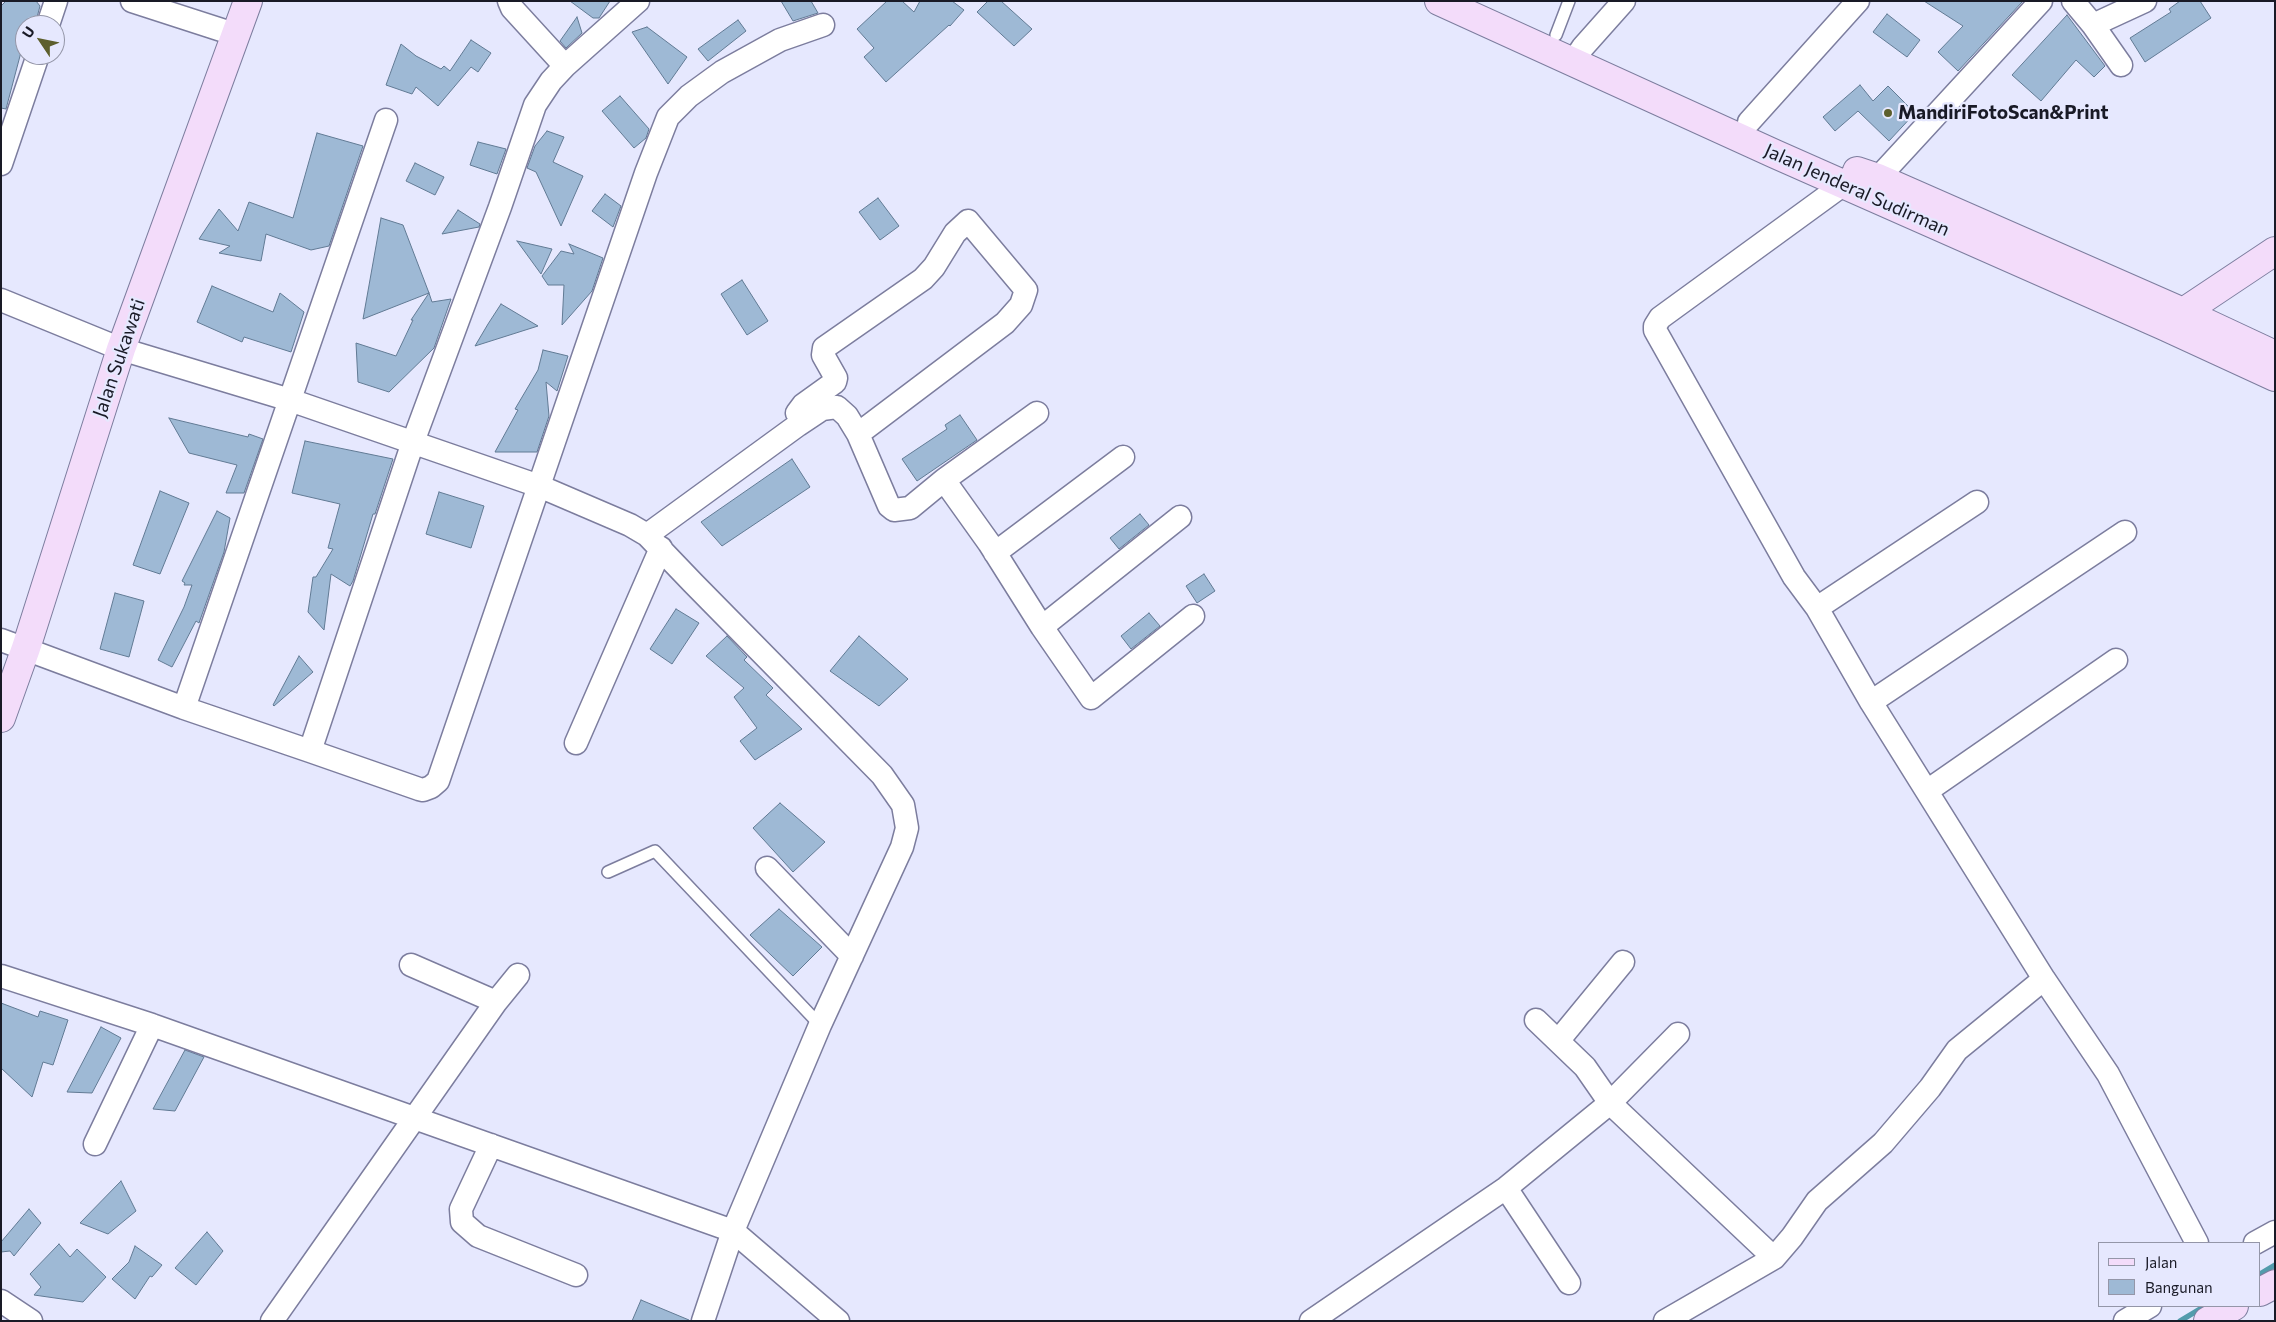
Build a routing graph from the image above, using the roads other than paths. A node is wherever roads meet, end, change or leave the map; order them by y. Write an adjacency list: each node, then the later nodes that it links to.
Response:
1 (56, 1): 14 (street)
2 (132, 1): 17 (street)
3 (248, 1): 17 (main road, Jalan Sukawati)
4 (509, 1): 22 (street)
5 (638, 1): 22 (street)
6 (1440, 1): 19 (main road, Jalan Jenderal Sudirman)
7 (1480, 1): 18 (main road)
8 (1570, 1): 18 (lane)
9 (1624, 1): 19 (street)
10 (1858, 1): 24 (street)
11 (2041, 1): 26 (street)
12 (2073, 1): 16 (street)
13 (2145, 1): 16 (street)
14 (51, 15)
15 (823, 25): 40 (street)
16 (2093, 25): 21 (street)
17 (237, 35): 30 (main road, Jalan Sukawati)
18 (1556, 35): 19 (main road)
19 (1578, 54): 24 (main road); 26 (main road, Jalan Jenderal Sudirman)
20 (35, 65): 25 (street)
21 (2121, 65)
22 (565, 66): 37 (street)
23 (386, 120): 33 (street)
24 (1749, 122): 26 (main road)
25 (1, 164)
26 (1859, 178): 29 (main road); 46 (street)
27 (2275, 251): 29 (main road)
28 (1, 300): 30 (street)
29 (2173, 319): 31 (main road); 32 (main road)
30 (121, 349): 33 (street); 49 (main road, Jalan Sukawati)
31 (2275, 355)
32 (2275, 377)
33 (290, 400): 37 (street); 52 (street)
34 (1037, 413): 39 (street)
35 (798, 425): 36 (street); 36 (street); 44 (street)
36 (858, 434): 39 (street)
37 (413, 442): 40 (street); 55 (street)
38 (1124, 458): 45 (street)
39 (944, 480): 45 (street)
40 (539, 486): 44 (street); 55 (street)
41 (1977, 502): 46 (street)
42 (1180, 517): 48 (street)
43 (2125, 532): 51 (street)
44 (654, 542): 54 (street); 59 (street)
45 (996, 553): 48 (street)
46 (1817, 608): 51 (street)
47 (1193, 616): 48 (street)
48 (1042, 627)
49 (13, 644): 52 (street); 53 (main road, Jalan Sukawati)
50 (2116, 660): 56 (street)
51 (1871, 702): 56 (street)
52 (184, 708): 55 (street)
53 (1, 718)
54 (576, 743)
55 (310, 751)
56 (1926, 791): 64 (street)
57 (767, 868): 59 (street)
58 (608, 872): 68 (lane)
59 (852, 956): 68 (street)
60 (1623, 962): 70 (street)
61 (411, 965): 65 (street)
62 (518, 975): 65 (street)
63 (1, 976): 67 (street)
64 (2044, 979): 78 (street); 80 (street)
65 (496, 1002): 72 (street)
66 (1536, 1020): 70 (street)
67 (152, 1025): 72 (street); 73 (street)
68 (820, 1026): 76 (street)
69 (1678, 1034): 71 (street)
70 (1558, 1041): 71 (street)
71 (1610, 1103): 75 (street); 80 (street)
72 (415, 1117): 74 (street); 89 (street)
73 (95, 1144)
74 (491, 1145): 76 (street); 81 (street)
75 (1506, 1188): 82 (street); 92 (street)
76 (733, 1231): 90 (street); 91 (street)
77 (2275, 1232): 79 (street)
78 (2196, 1242)
79 (2257, 1242)
80 (1774, 1258): 93 (street)
81 (576, 1275)
82 (1570, 1283)
83 (2275, 1284): 84 (main road)
84 (2261, 1291)
85 (1, 1301): 88 (street)
86 (2148, 1307): 94 (street)
87 (2232, 1307): 95 (main road)
88 (31, 1321)
89 (272, 1321)
90 (703, 1321)
91 (838, 1321)
92 (1311, 1321)
93 (1665, 1321)
94 (2125, 1321)
95 (2208, 1321)

